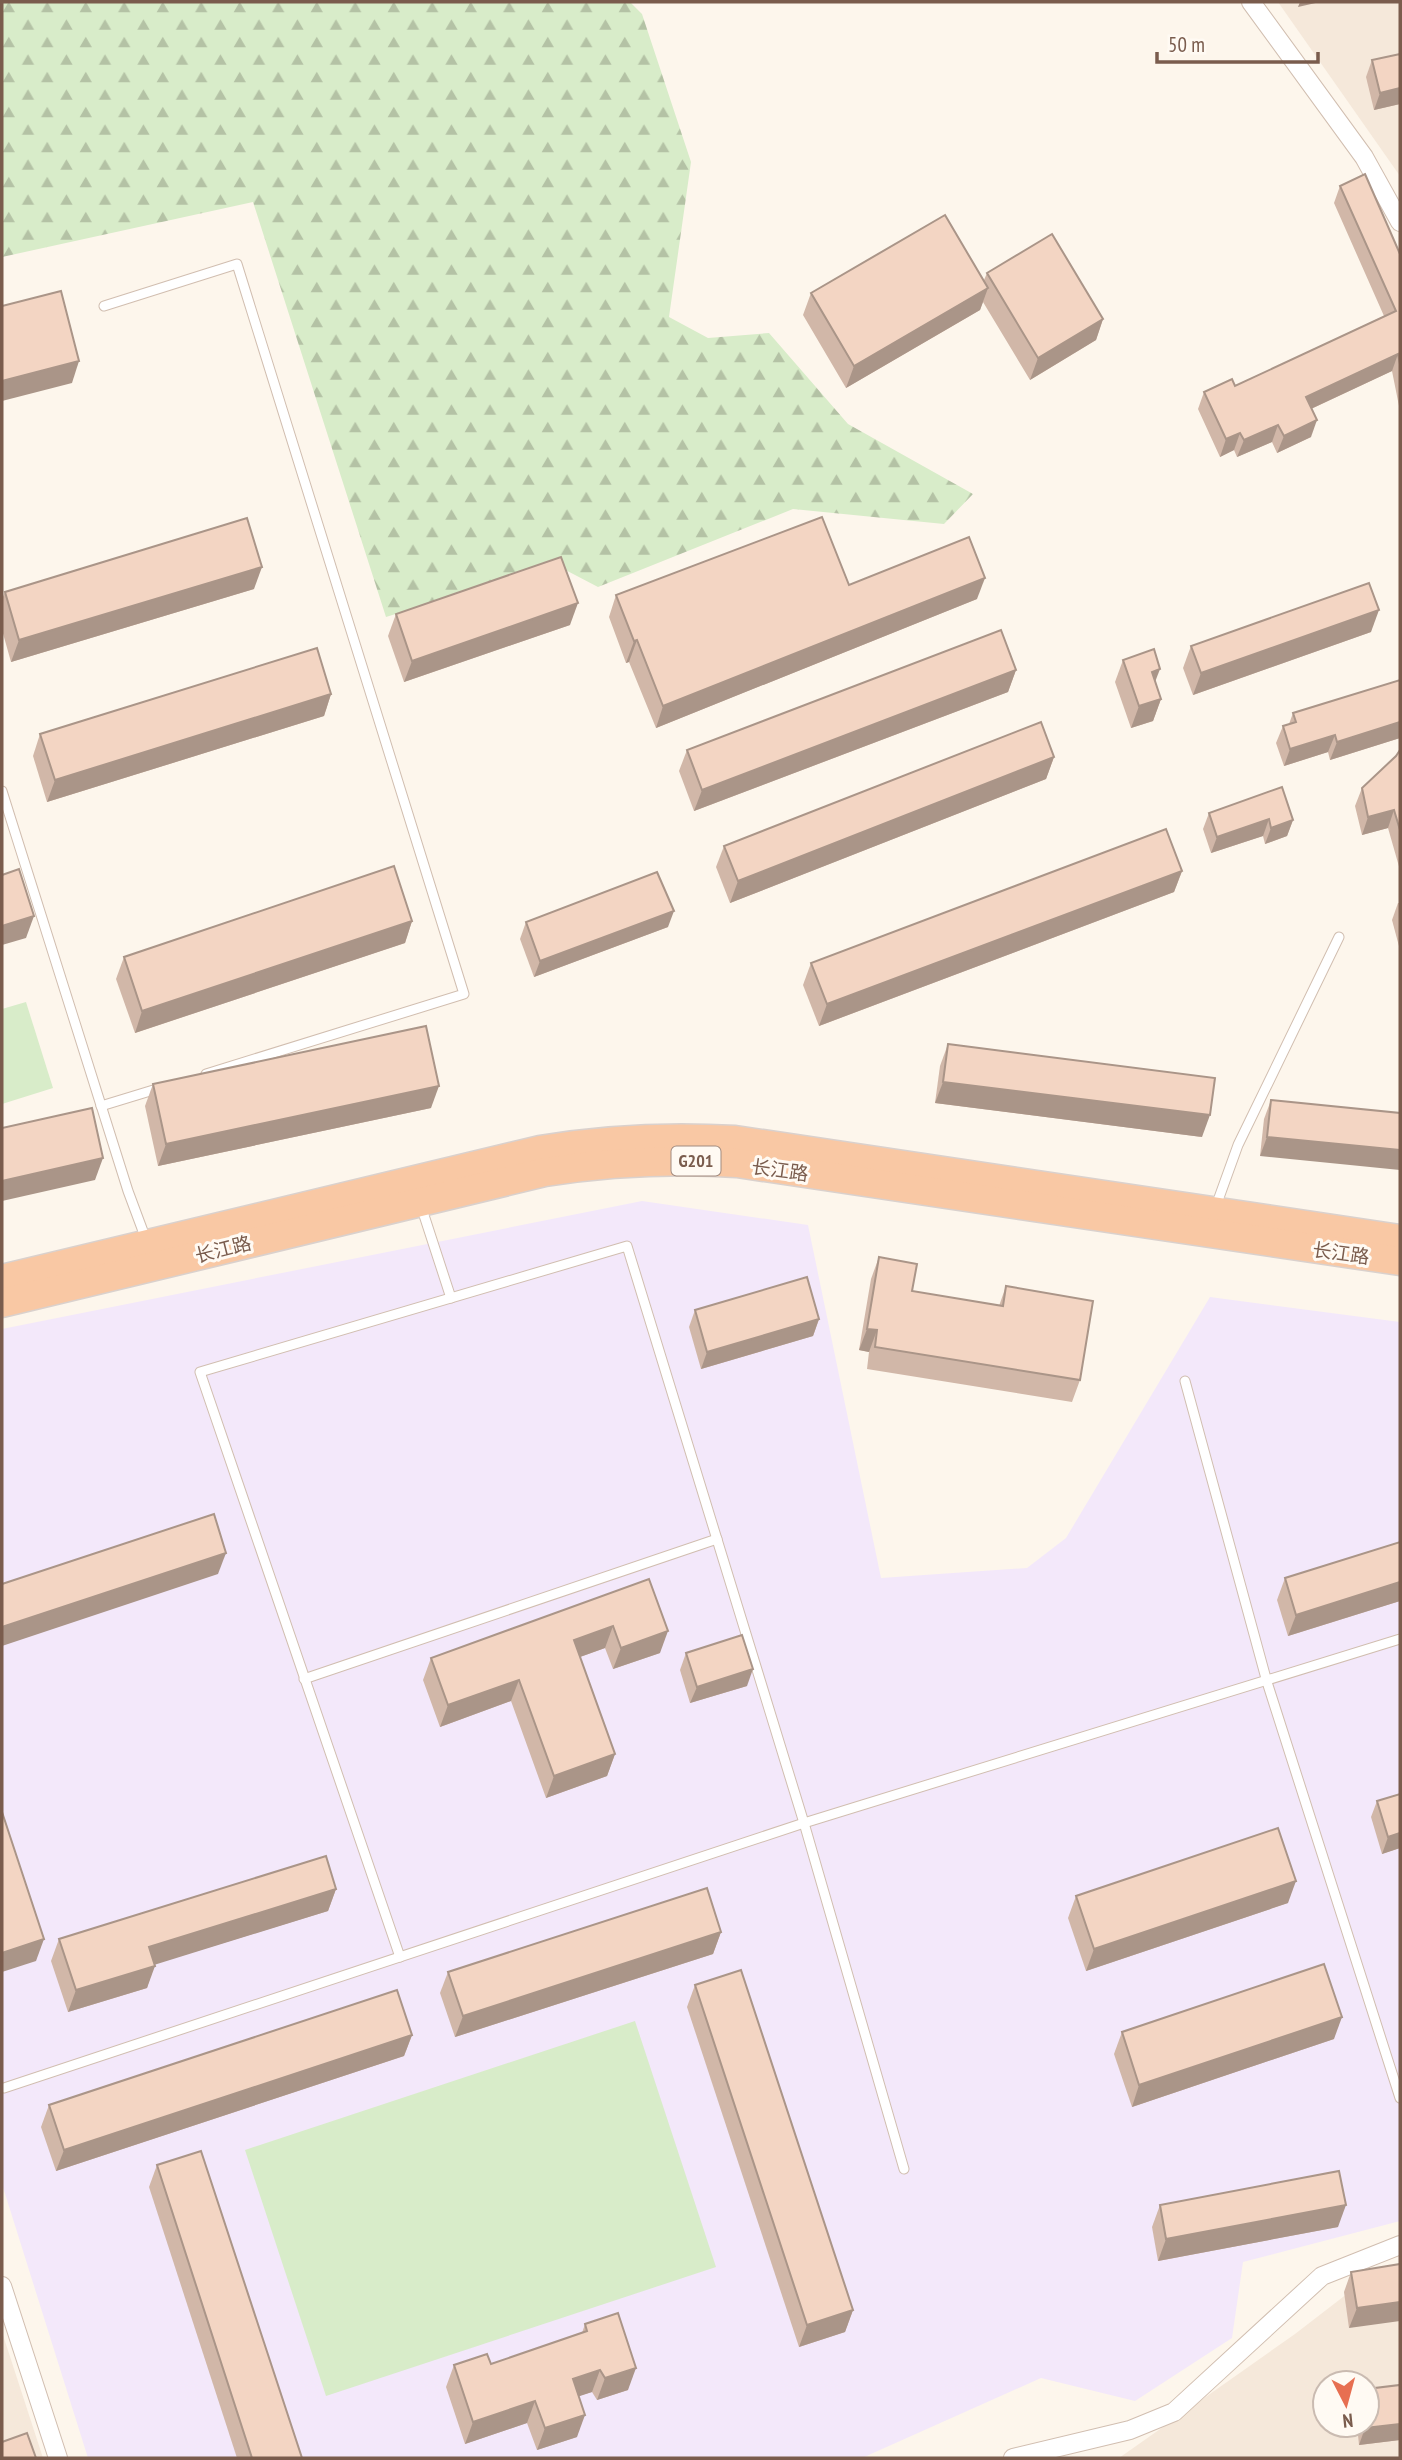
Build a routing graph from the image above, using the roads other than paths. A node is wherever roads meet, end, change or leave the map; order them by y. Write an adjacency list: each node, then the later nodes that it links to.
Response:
1 (1251, 2): 2 (street)
2 (1400, 222)
3 (104, 306): 6 (lane)
4 (2, 790): 8 (lane)
5 (1339, 937): 10 (lane)
6 (192, 1078)
7 (166, 1086): 8 (lane)
8 (101, 1106): 12 (lane)
9 (420, 1202): 13 (highway, 长江路 / G201); 15 (lane); 16 (highway, 长江路 / G201)
10 (1214, 1211): 11 (highway, 长江路 / G201); 12 (highway, 长江路 / G201)
11 (1400, 1239)
12 (148, 1244): 14 (highway, 长江路 / G201)
13 (1400, 1261)
14 (2, 1279)
15 (451, 1298): 18 (lane); 20 (lane)
16 (2, 1303)
17 (1185, 1381): 21 (lane)
18 (717, 1539): 20 (lane); 22 (lane)
19 (1400, 1639): 21 (lane)
20 (304, 1679): 23 (lane)
21 (1267, 1682): 22 (lane); 25 (lane)
22 (804, 1823): 23 (lane); 26 (lane)
23 (400, 1957): 24 (lane)
24 (4, 2088)
25 (1400, 2098)
26 (904, 2169)
27 (1400, 2245): 30 (street)
28 (2, 2286): 29 (street)
29 (58, 2458)
30 (1013, 2458)

